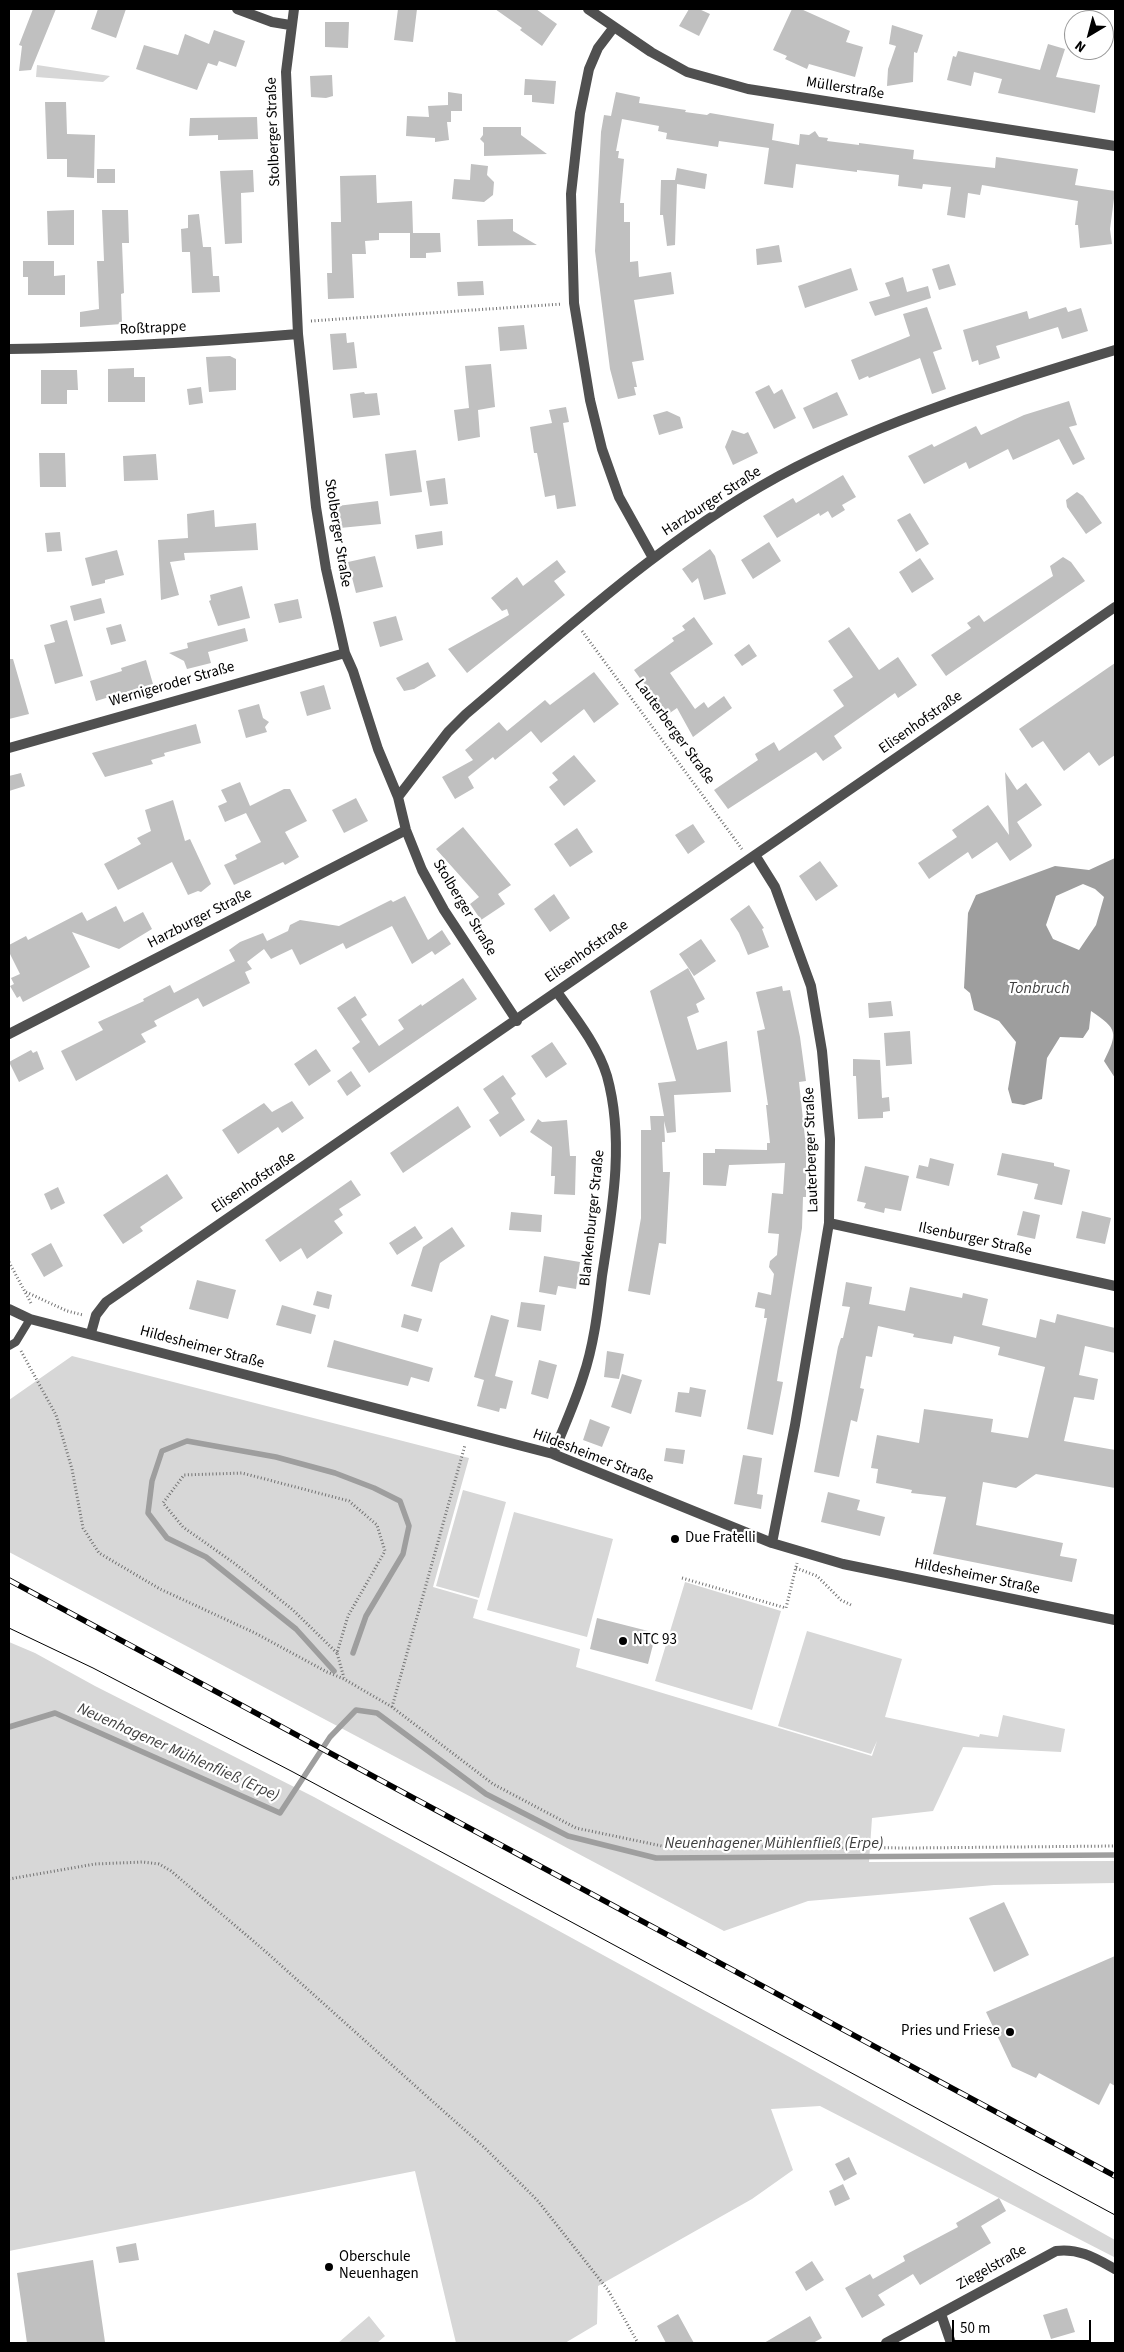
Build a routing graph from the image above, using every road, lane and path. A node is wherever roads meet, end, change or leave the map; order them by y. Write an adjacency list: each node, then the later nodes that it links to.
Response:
1 (237, 9): 4 (street)
2 (294, 9): 4 (street, Stolberger Straße)
3 (588, 9): 5 (street, Müllerstraße)
4 (290, 25): 8 (street, Stolberger Straße)
5 (614, 27): 6 (street, Müllerstraße); 7 (street)
6 (1115, 146)
7 (574, 303): 8 (path); 12 (street)
8 (298, 322): 9 (street, Stolberger Straße)
9 (298, 334): 10 (street, Roßtrappe); 15 (street, Stolberger Straße)
10 (9, 349)
11 (1115, 350): 12 (street, Harzburger Straße)
12 (653, 558): 14 (street, Harzburger Straße)
13 (1115, 608): 19 (street, Elisenhofstraße)
14 (576, 622): 17 (street, Harzburger Straße); 19 (path, Lauterberger Straße)
15 (344, 653): 16 (street, Wernigeroder Straße); 17 (street, Stolberger Straße)
16 (9, 748)
17 (398, 797): 18 (street, Stolberger Straße)
18 (406, 830): 21 (street, Stolberger Straße); 22 (street, Harzburger Straße)
19 (752, 857): 20 (street, Elisenhofstraße); 23 (street, Lauterberger Straße)
20 (557, 992): 21 (street, Elisenhofstraße); 31 (street, Blankenburger Straße)
21 (517, 1020): 28 (street, Elisenhofstraße)
22 (9, 1034)
23 (829, 1223): 25 (street, Ilsenburger Straße); 32 (street, Lauterberger Straße)
24 (9, 1262): 27 (path)
25 (1115, 1286)
26 (9, 1308): 27 (street, Hildesheimer Straße)
27 (30, 1319): 28 (street, Hildesheimer Straße); 29 (lane)
28 (91, 1333): 30 (street, Hildesheimer Straße)
29 (12, 1344): 39 (path)
30 (468, 1432): 31 (street, Hildesheimer Straße); 40 (path)
31 (553, 1454): 32 (street, Hildesheimer Straße)
32 (772, 1543): 33 (street, Hildesheimer Straße)
33 (800, 1552): 34 (path); 37 (street, Hildesheimer Straße)
34 (796, 1568): 35 (path); 36 (path)
35 (682, 1578)
36 (853, 1606)
37 (1115, 1620)
38 (337, 1653): 38 (path); 39 (path)
39 (344, 1678): 40 (path)
40 (392, 1706): 41 (path)
41 (1115, 1846)
42 (9, 1879): 45 (path)
43 (1115, 2269): 44 (street, Ziegelstraße)
44 (941, 2314): 46 (street, Ziegelstraße); 47 (street)
45 (638, 2343)
46 (886, 2343)
47 (951, 2343)

